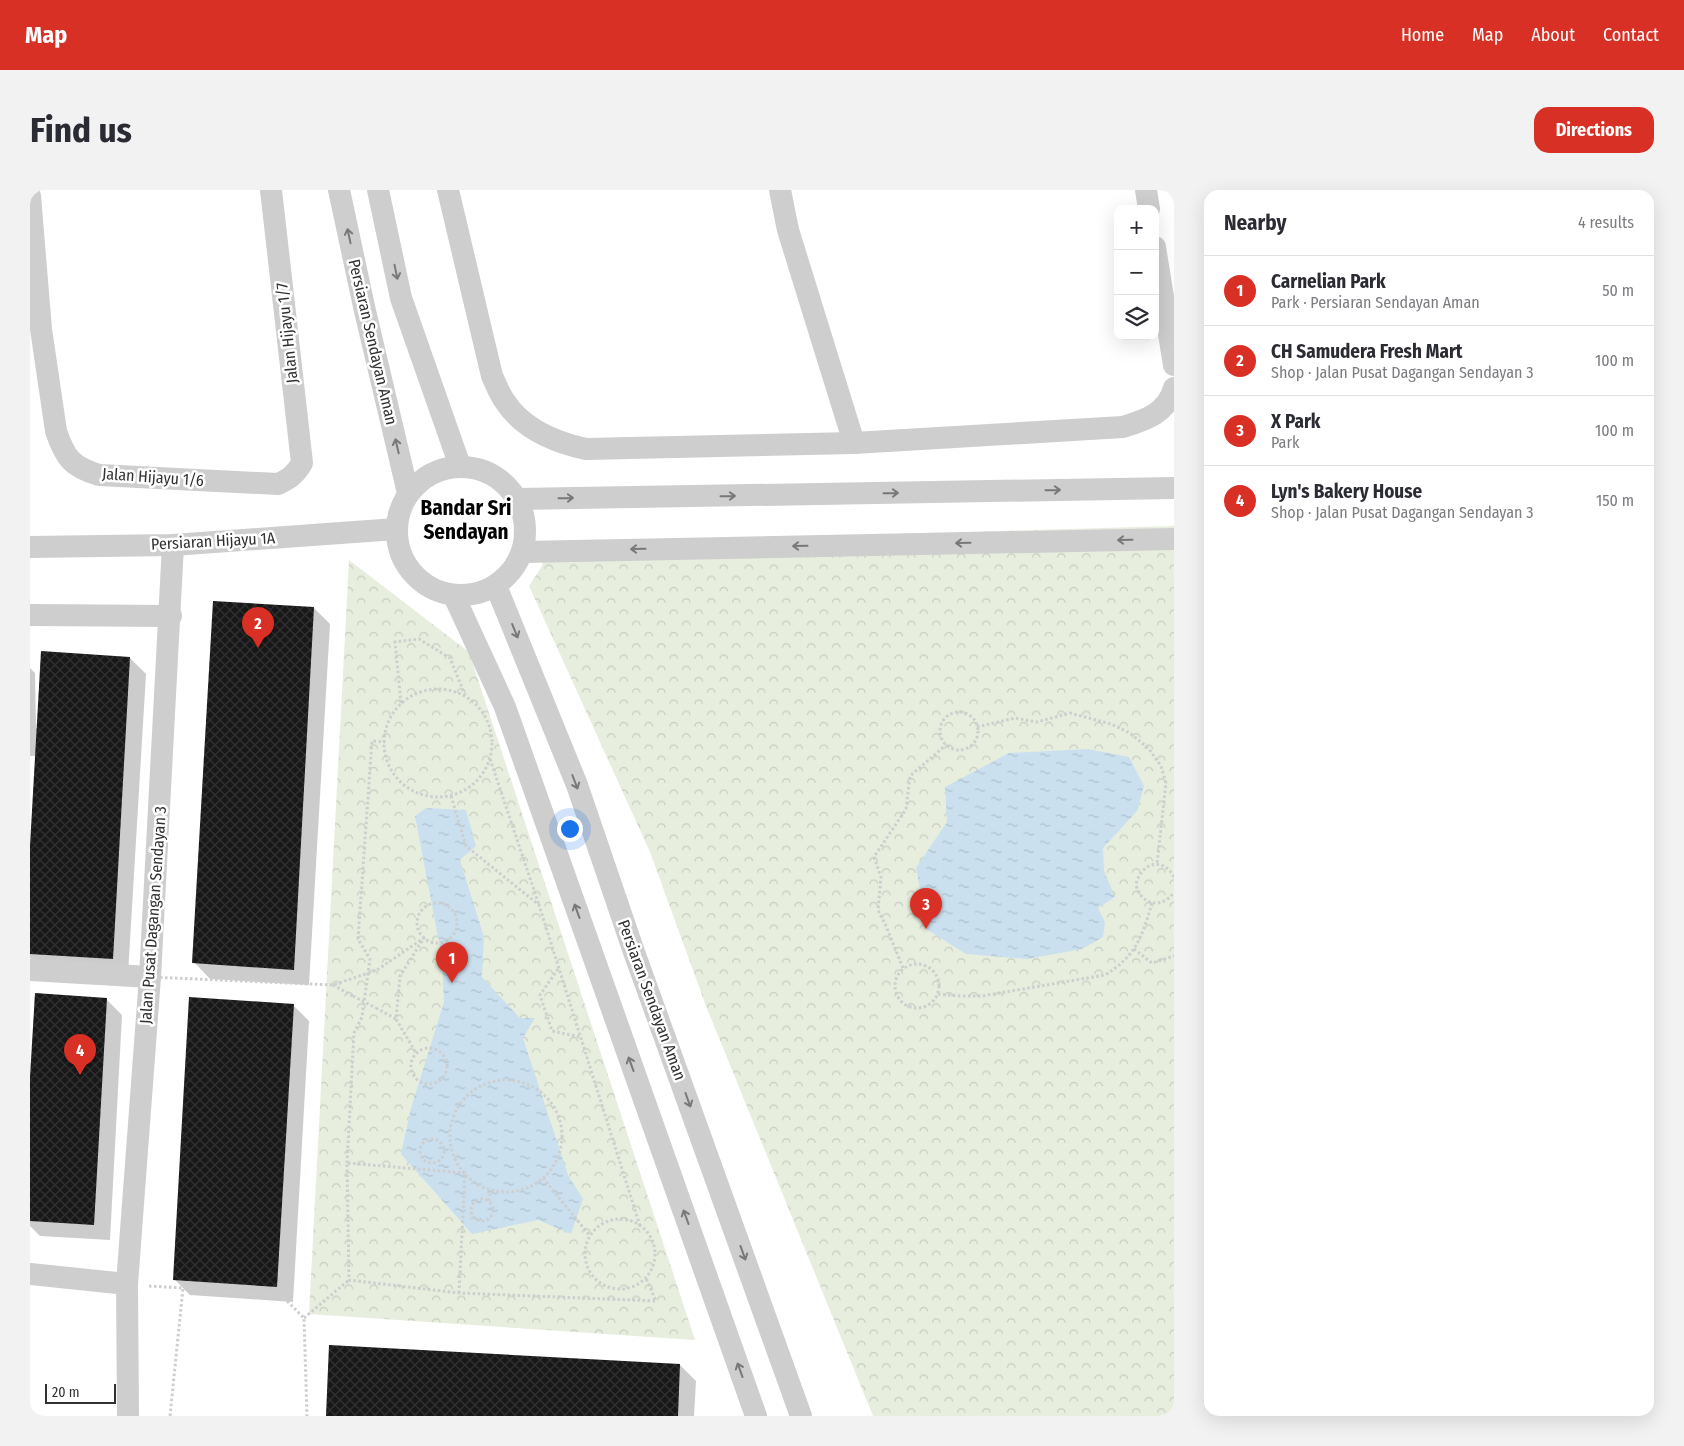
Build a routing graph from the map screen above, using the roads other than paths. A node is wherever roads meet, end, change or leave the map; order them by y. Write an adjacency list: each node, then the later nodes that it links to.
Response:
1 (271, 190): 15 (street, Jalan Hijayu 1/7)
2 (339, 190): 17 (street, Persiaran Sendayan Aman, one-way to 2)
3 (378, 190): 14 (street, one-way to 14)
4 (448, 190): 13 (street)
5 (780, 190): 13 (street)
6 (1146, 190): 8 (street)
7 (30, 196): 10 (street, Jalan Hijayu 1/6)
8 (1148, 205)
9 (1155, 250): 11 (street)
10 (36, 329): 15 (street, Jalan Hijayu 1/6)
11 (1174, 365)
12 (1174, 388): 13 (street)
13 (854, 443)
14 (460, 466): 17 (street); 18 (street)
15 (296, 474)
16 (1174, 488): 18 (street, one-way to 16)
17 (408, 493): 19 (street)
18 (517, 499): 23 (street)
19 (396, 529): 21 (street, Persiaran Hijayu 1A); 25 (street)
20 (1174, 539): 23 (street, one-way to 23)
21 (173, 545): 22 (street, Persiaran Hijayu 1A); 27 (street, Jalan Pusat Dagangan Sendayan 3)
22 (30, 547)
23 (523, 552): 24 (street)
24 (496, 586): 25 (street); 34 (street, Persiaran Sendayan Aman, one-way to 34)
25 (454, 596): 33 (street, one-way to 25)
26 (30, 615): 27 (street)
27 (171, 616): 29 (street, Jalan Pusat Dagangan Sendayan 3)
28 (30, 970): 29 (street)
29 (150, 976): 31 (street, Jalan Pusat Dagangan Sendayan 3)
30 (30, 1274): 31 (street)
31 (128, 1284): 32 (street, Jalan Pusat Dagangan Sendayan 3)
32 (128, 1416)
33 (756, 1416)
34 (801, 1416)

